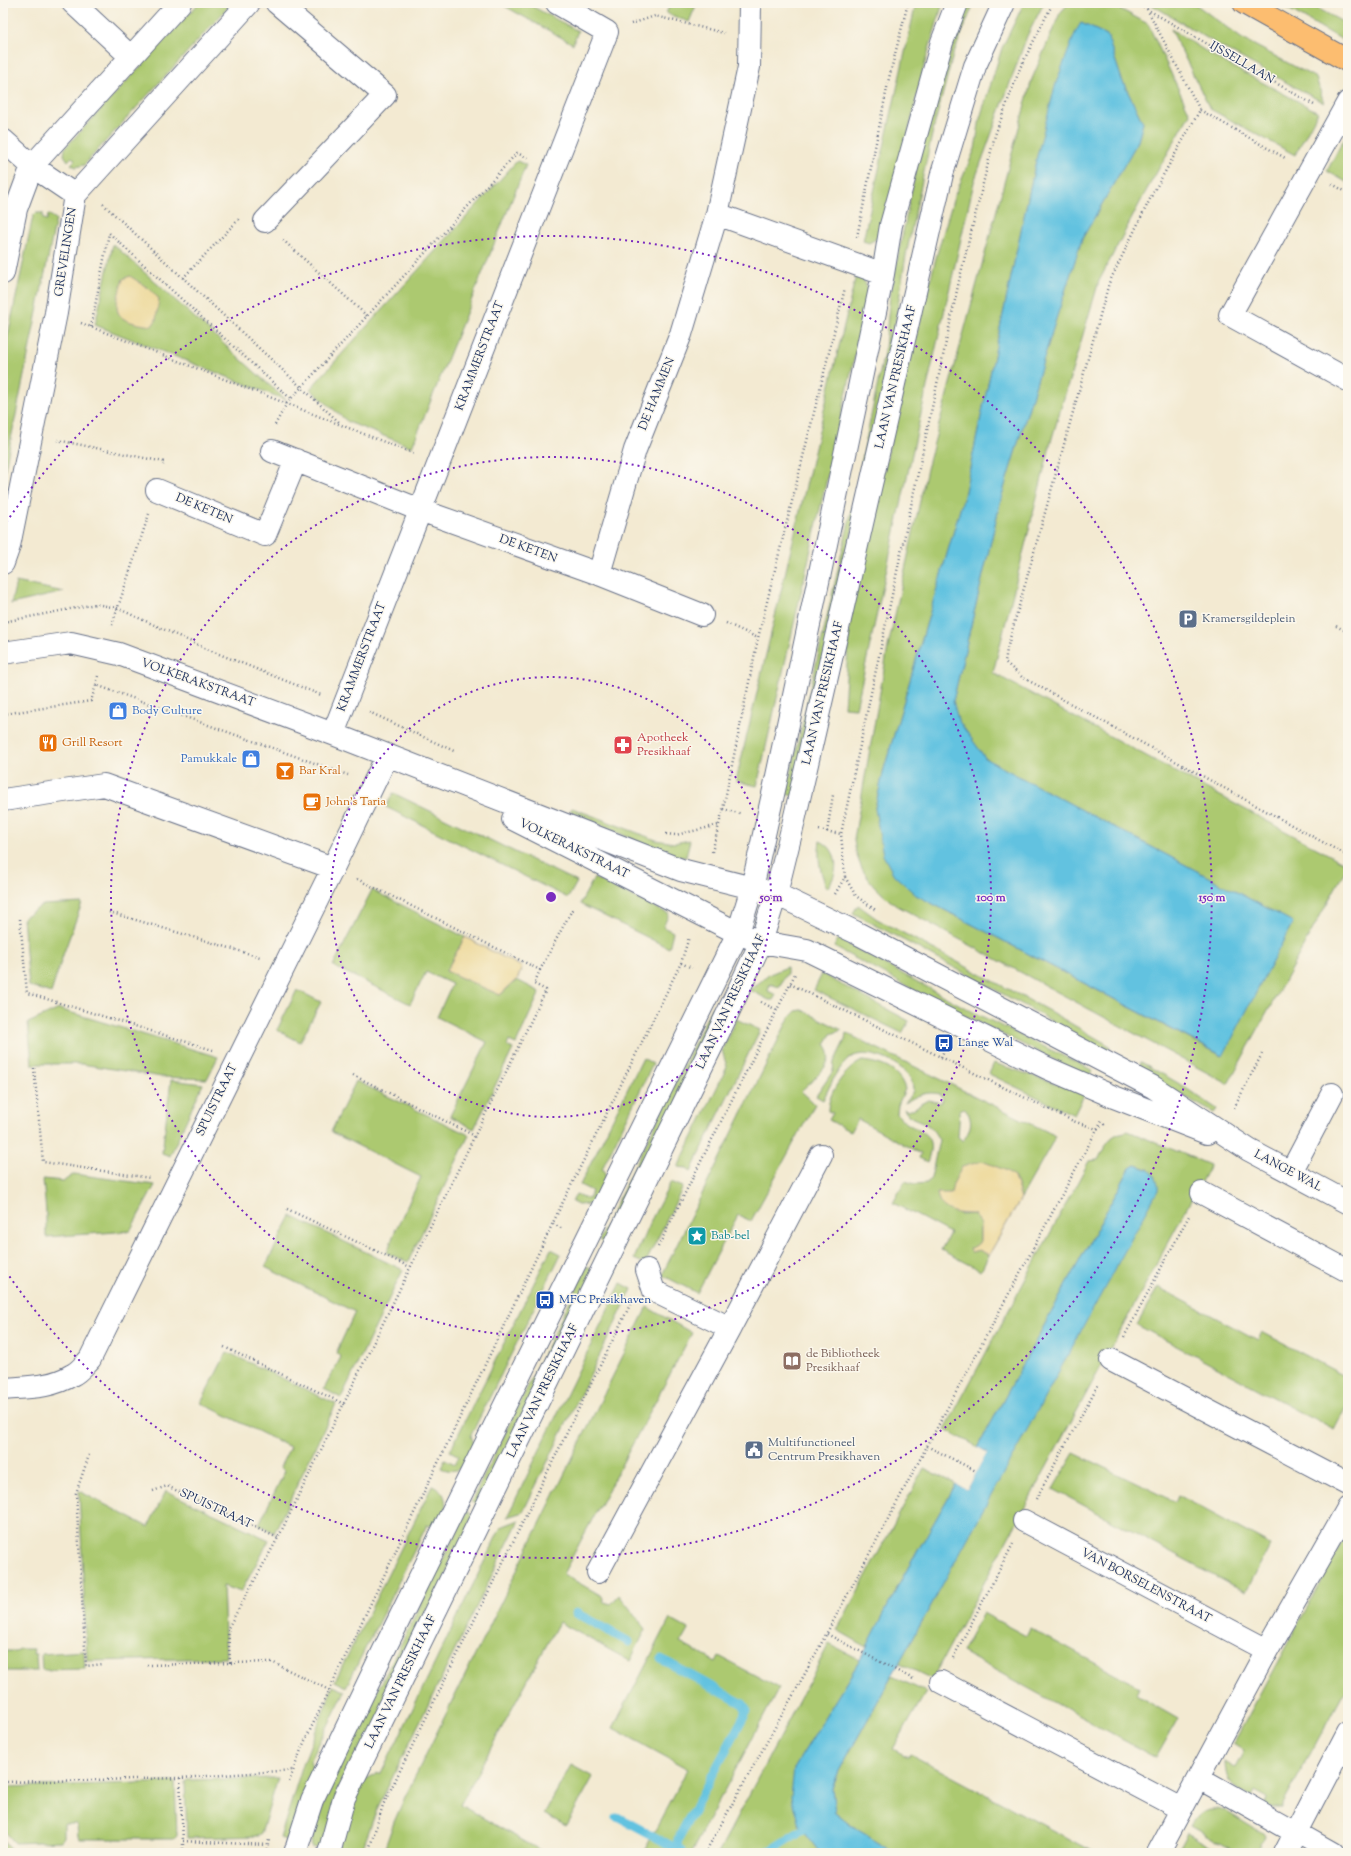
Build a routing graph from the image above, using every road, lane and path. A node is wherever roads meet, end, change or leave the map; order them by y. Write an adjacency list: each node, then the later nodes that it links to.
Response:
1 (73, 3): 16 (street)
2 (180, 3): 16 (street)
3 (249, 3): 24 (street)
4 (277, 3): 27 (street)
5 (557, 3): 14 (street)
6 (750, 3): 15 (street, DE HAMMEN)
7 (908, 3): 28 (path)
8 (957, 3): 30 (street, LAAN VAN PRESIKHAAF)
9 (1004, 3): 67 (street, LAAN VAN PRESIKHAAF)
10 (1053, 3): 62 (path)
11 (1136, 3): 13 (path, IJSSELLAAN)
12 (1244, 3): 17 (main road)
13 (1147, 9): 18 (path); 19 (path, IJSSELLAAN)
14 (608, 32): 15 (path); 22 (street, KRAMMERSTRAAT)
15 (750, 40): 26 (street, DE HAMMEN)
16 (131, 57): 21 (street)
17 (1348, 61)
18 (1200, 110): 23 (path); 64 (path)
19 (1344, 110): 23 (street)
20 (3, 140): 21 (street)
21 (32, 166): 24 (street); 29 (street)
22 (553, 170): 33 (path); 43 (street, KRAMMERSTRAAT)
23 (1310, 172): 25 (path); 35 (street)
24 (79, 191): 31 (path); 32 (street, GREVELINGEN)
25 (1348, 193)
26 (717, 214): 28 (street); 47 (street, DE HAMMEN)
27 (265, 221): 31 (path); 33 (path)
28 (851, 264): 30 (street); 52 (path)
29 (3, 273)
30 (883, 274): 66 (street, LAAN VAN PRESIKHAAF)
31 (183, 278): 36 (path)
32 (56, 313): 34 (path); 40 (street, GREVELINGEN)
33 (367, 316): 36 (path)
34 (91, 327): 37 (path); 38 (path)
35 (1348, 380)
36 (301, 388): 37 (path); 39 (path)
37 (291, 399): 38 (path)
38 (287, 403): 39 (path); 41 (path)
39 (342, 425): 43 (path)
40 (31, 439): 44 (path); 46 (street, GREVELINGEN)
41 (272, 450): 42 (street, DE KETEN)
42 (296, 460): 44 (street, DE KETEN); 45 (street, DE KETEN)
43 (438, 463): 45 (street, KRAMMERSTRAAT)
44 (157, 490): 48 (path)
45 (420, 510): 47 (street, DE KETEN); 56 (street, KRAMMERSTRAAT)
46 (3, 563)
47 (599, 574): 49 (street, DE KETEN)
48 (117, 608)
49 (702, 615): 52 (path)
50 (1336, 626): 51 (path)
51 (1348, 632)
52 (758, 638): 60 (path)
53 (3, 653): 56 (street, VOLKERAKSTRAAT)
54 (96, 685): 55 (path)
55 (3, 714)
56 (333, 734): 57 (street, VOLKERAKSTRAAT)
57 (387, 756): 65 (street, SPUISTRAAT); 66 (street, VOLKERAKSTRAAT); 72 (street, VOLKERAKSTRAAT)
58 (833, 795): 62 (path)
59 (3, 800): 65 (street)
60 (723, 809): 61 (path); 63 (path)
61 (748, 815)
62 (841, 834): 68 (path)
63 (714, 847)
64 (1348, 856)
65 (333, 868): 75 (street, SPUISTRAAT); 77 (path)
66 (752, 888): 67 (street, VOLKERAKSTRAAT); 72 (street, LAAN VAN PRESIKHAAF)
67 (776, 894): 74 (street, LAAN VAN PRESIKHAAF); 90 (street, LANGE WAL)
68 (833, 898)
69 (573, 908): 77 (path)
70 (109, 912): 75 (path)
71 (20, 919): 82 (path)
72 (738, 933): 74 (street, VOLKERAKSTRAAT); 135 (street, LAAN VAN PRESIKHAAF)
73 (689, 935): 121 (path)
74 (761, 942): 90 (street, LANGE WAL); 136 (street, LAAN VAN PRESIKHAAF)
75 (285, 965): 82 (street, SPUISTRAAT)
76 (798, 968): 78 (path)
77 (540, 970): 89 (path)
78 (790, 984): 81 (path); 98 (path)
79 (947, 1044): 81 (path)
80 (1262, 1054): 86 (path)
81 (941, 1057): 88 (path)
82 (238, 1058): 93 (street, SPUISTRAAT)
83 (34, 1068): 93 (path)
84 (354, 1075): 89 (path)
85 (1332, 1094): 92 (street)
86 (1232, 1112)
87 (1104, 1116): 88 (path)
88 (1097, 1129): 105 (path)
89 (475, 1136): 97 (path)
90 (1249, 1150): 92 (street, LANGE WAL)
91 (821, 1155): 100 (street)
92 (1291, 1172): 95 (street, LANGE WAL)
93 (177, 1182): 103 (street, SPUISTRAAT)
94 (1202, 1193): 99 (street); 102 (path)
95 (1348, 1203)
96 (287, 1209): 97 (path)
97 (410, 1267): 104 (path)
98 (647, 1270): 100 (street); 137 (path)
99 (1348, 1271)
100 (730, 1328): 113 (street)
101 (224, 1347): 104 (path)
102 (1112, 1360): 108 (street); 111 (path)
103 (3, 1389)
104 (344, 1404): 112 (path)
105 (927, 1446): 107 (path); 114 (path)
106 (89, 1455): 117 (path)
107 (976, 1471)
108 (1348, 1484)
109 (153, 1490): 112 (path, SPUISTRAAT)
110 (1348, 1508): 115 (street)
111 (1024, 1521): 115 (street, VAN BORSELENSTRAAT); 120 (path)
112 (278, 1538): 116 (path)
113 (598, 1572)
114 (827, 1634): 119 (path); 138 (path)
115 (1267, 1650): 125 (street)
116 (230, 1663): 118 (path); 121 (path)
117 (103, 1664)
118 (146, 1665)
119 (913, 1680)
120 (941, 1682): 128 (street)
121 (329, 1690): 123 (path)
122 (1348, 1732): 129 (street)
123 (293, 1770): 124 (path); 127 (path)
124 (180, 1778): 126 (path); 131 (path)
125 (1199, 1778): 128 (street); 129 (street)
126 (3, 1782)
127 (288, 1785)
128 (1181, 1808): 139 (street)
129 (1296, 1834): 140 (street); 141 (street)
130 (270, 1838): 132 (path)
131 (183, 1842): 132 (path); 133 (path)
132 (267, 1845): 134 (path)
133 (183, 1853)
134 (266, 1853)
135 (295, 1853)
136 (329, 1853)
137 (368, 1853)
138 (705, 1853)
139 (1158, 1853)
140 (1285, 1853)
141 (1332, 1853)

